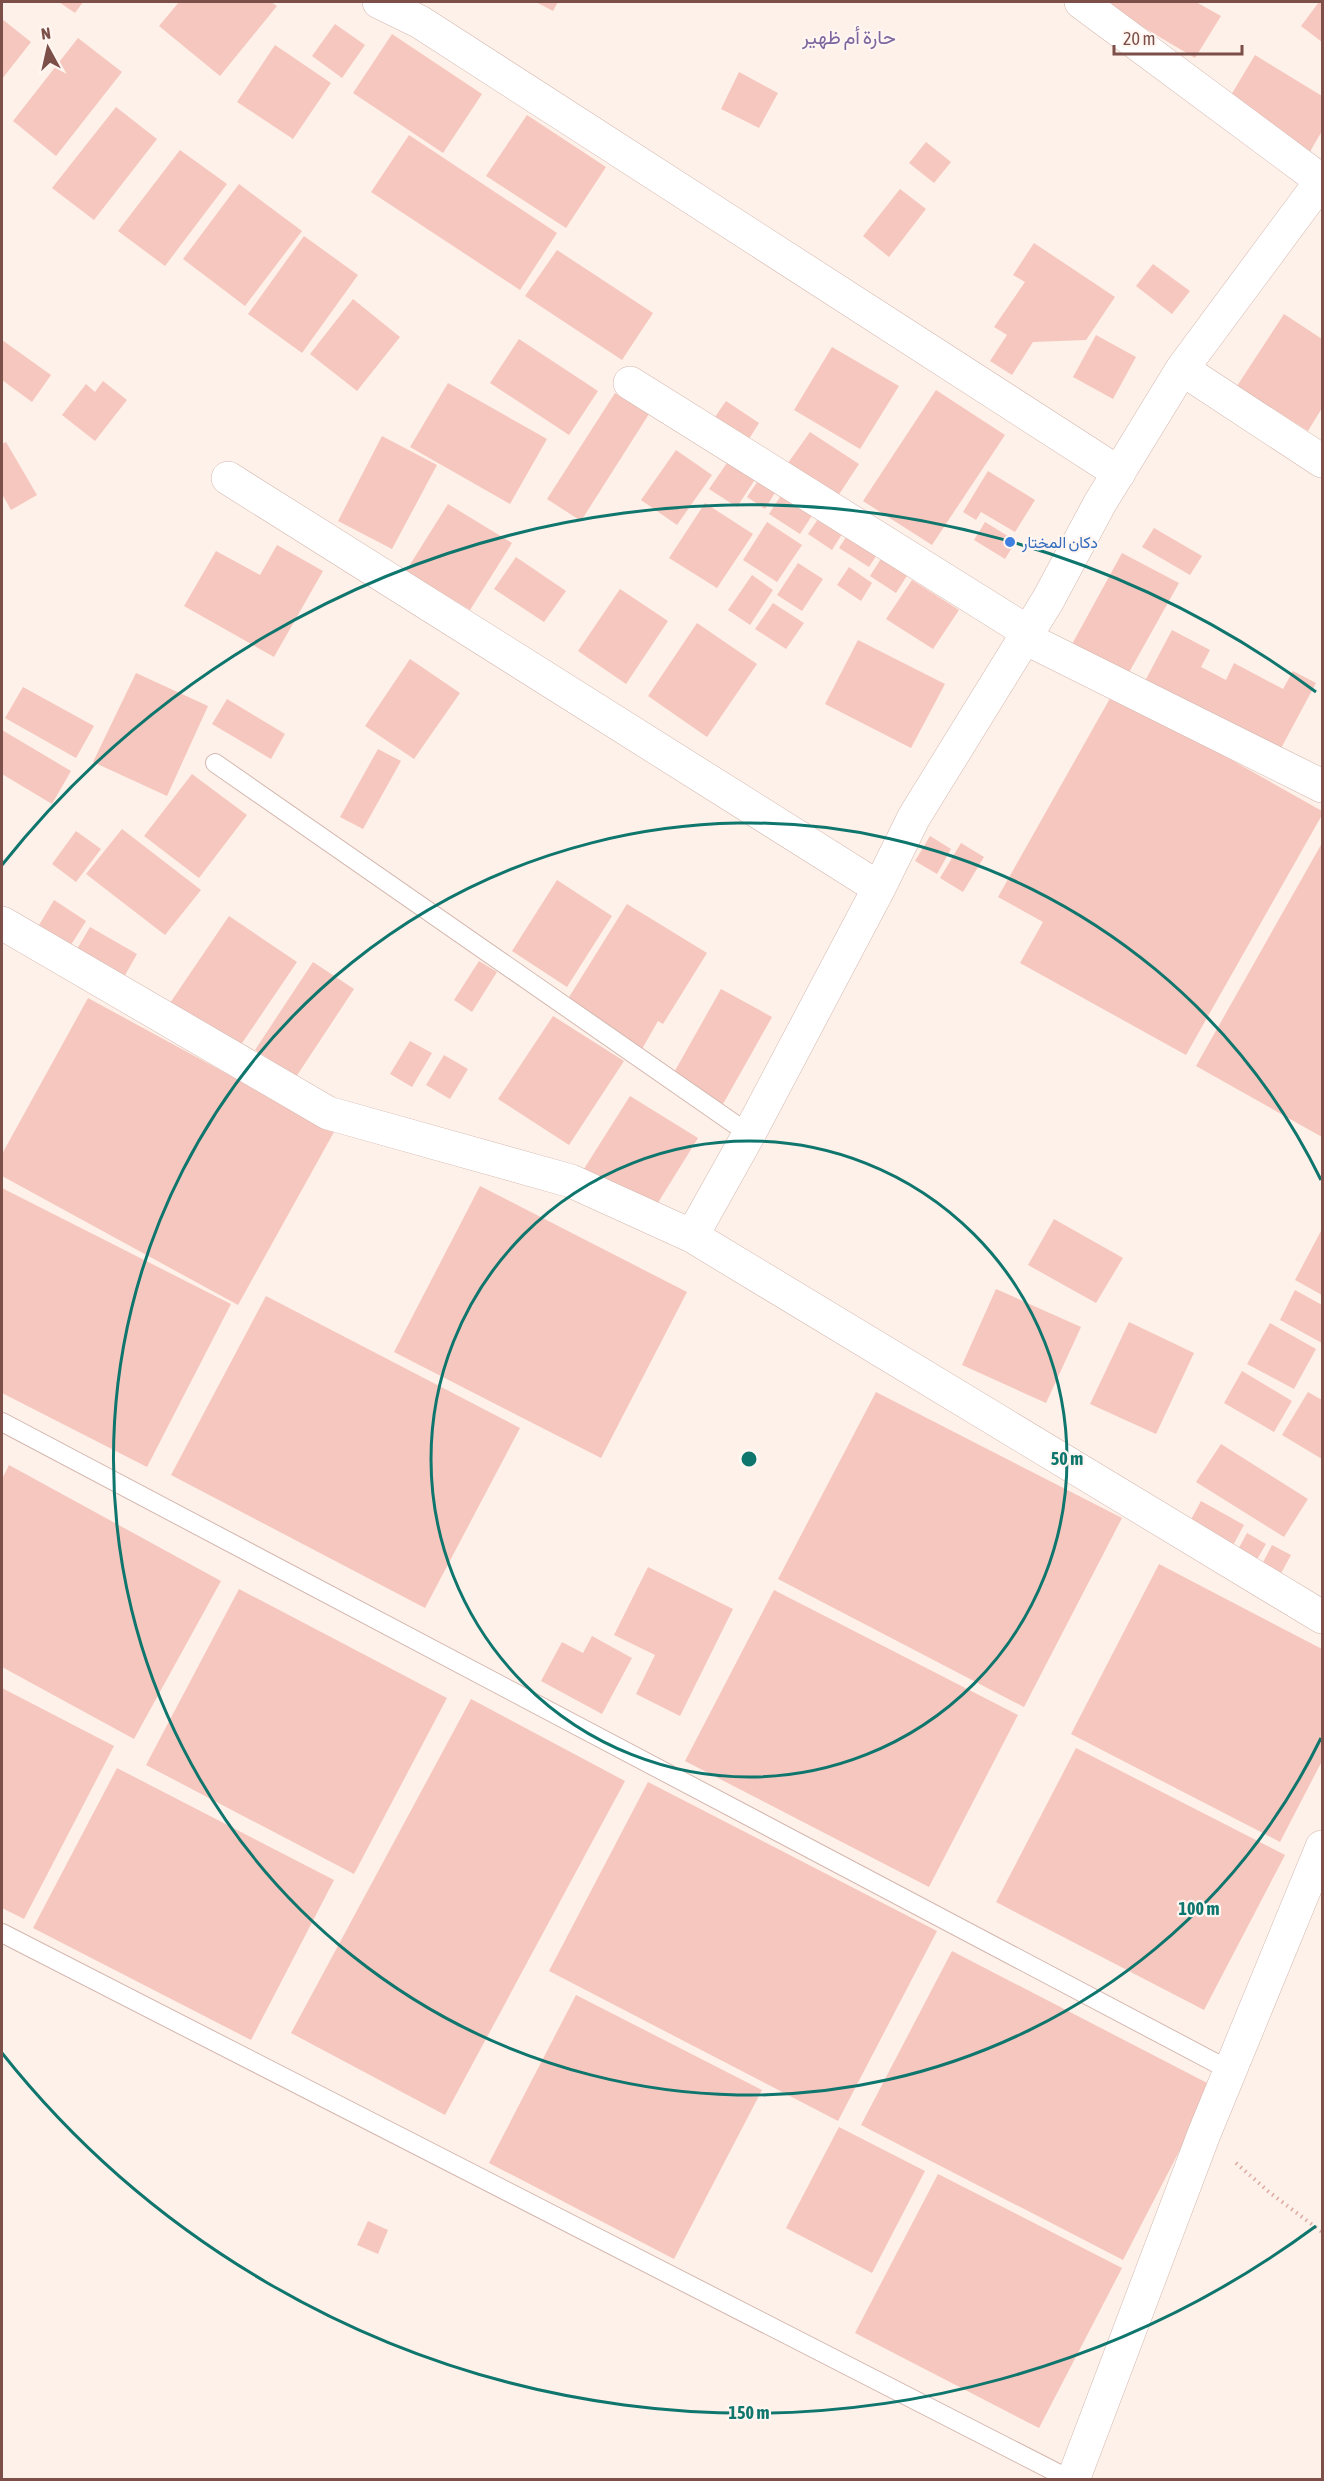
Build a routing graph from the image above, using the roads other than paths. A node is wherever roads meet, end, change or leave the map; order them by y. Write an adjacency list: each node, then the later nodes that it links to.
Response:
1 (379, 2): 7 (street)
2 (1081, 2): 3 (street)
3 (1322, 180): 4 (street)
4 (1182, 369): 6 (street); 7 (street)
5 (630, 383): 9 (street)
6 (1323, 461)
7 (1119, 473): 9 (street)
8 (228, 478): 12 (street)
9 (1027, 635): 11 (street); 12 (street)
10 (215, 763): 14 (lane)
11 (1323, 786)
12 (879, 888): 14 (street)
13 (2, 923): 15 (street)
14 (749, 1134): 15 (street)
15 (692, 1236): 17 (street)
16 (2, 1422): 20 (lane)
17 (1323, 1617)
18 (1323, 1847): 20 (street)
19 (2, 1933): 21 (lane)
20 (1229, 2070): 21 (street)
21 (1072, 2480)

